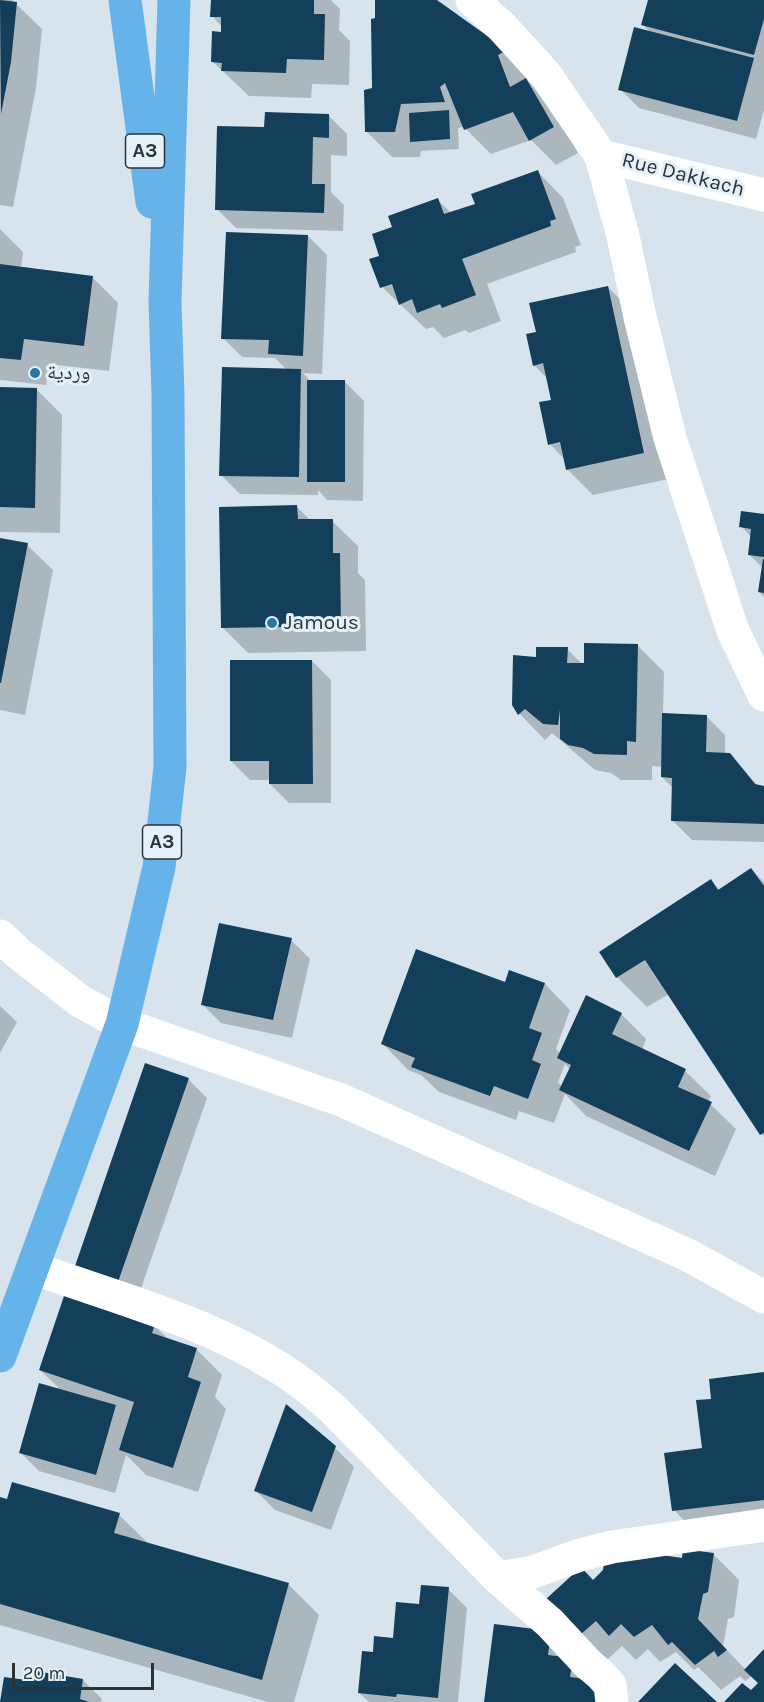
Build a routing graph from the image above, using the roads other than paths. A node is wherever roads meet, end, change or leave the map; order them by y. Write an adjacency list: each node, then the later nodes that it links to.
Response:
1 (125, 0): 6 (highway, A3)
2 (174, 0): 6 (highway, A3)
3 (472, 0): 4 (street)
4 (601, 156): 5 (street, Rue Dakkach); 7 (street)
5 (764, 195)
6 (165, 302): 9 (highway, A3)
7 (764, 695)
8 (0, 936): 9 (street)
9 (122, 1024): 10 (highway, A3); 11 (street)
10 (33, 1268): 12 (highway, A3); 14 (street)
11 (764, 1297)
12 (0, 1356)
13 (764, 1525): 14 (street)
14 (498, 1578): 15 (street)
15 (612, 1702)

